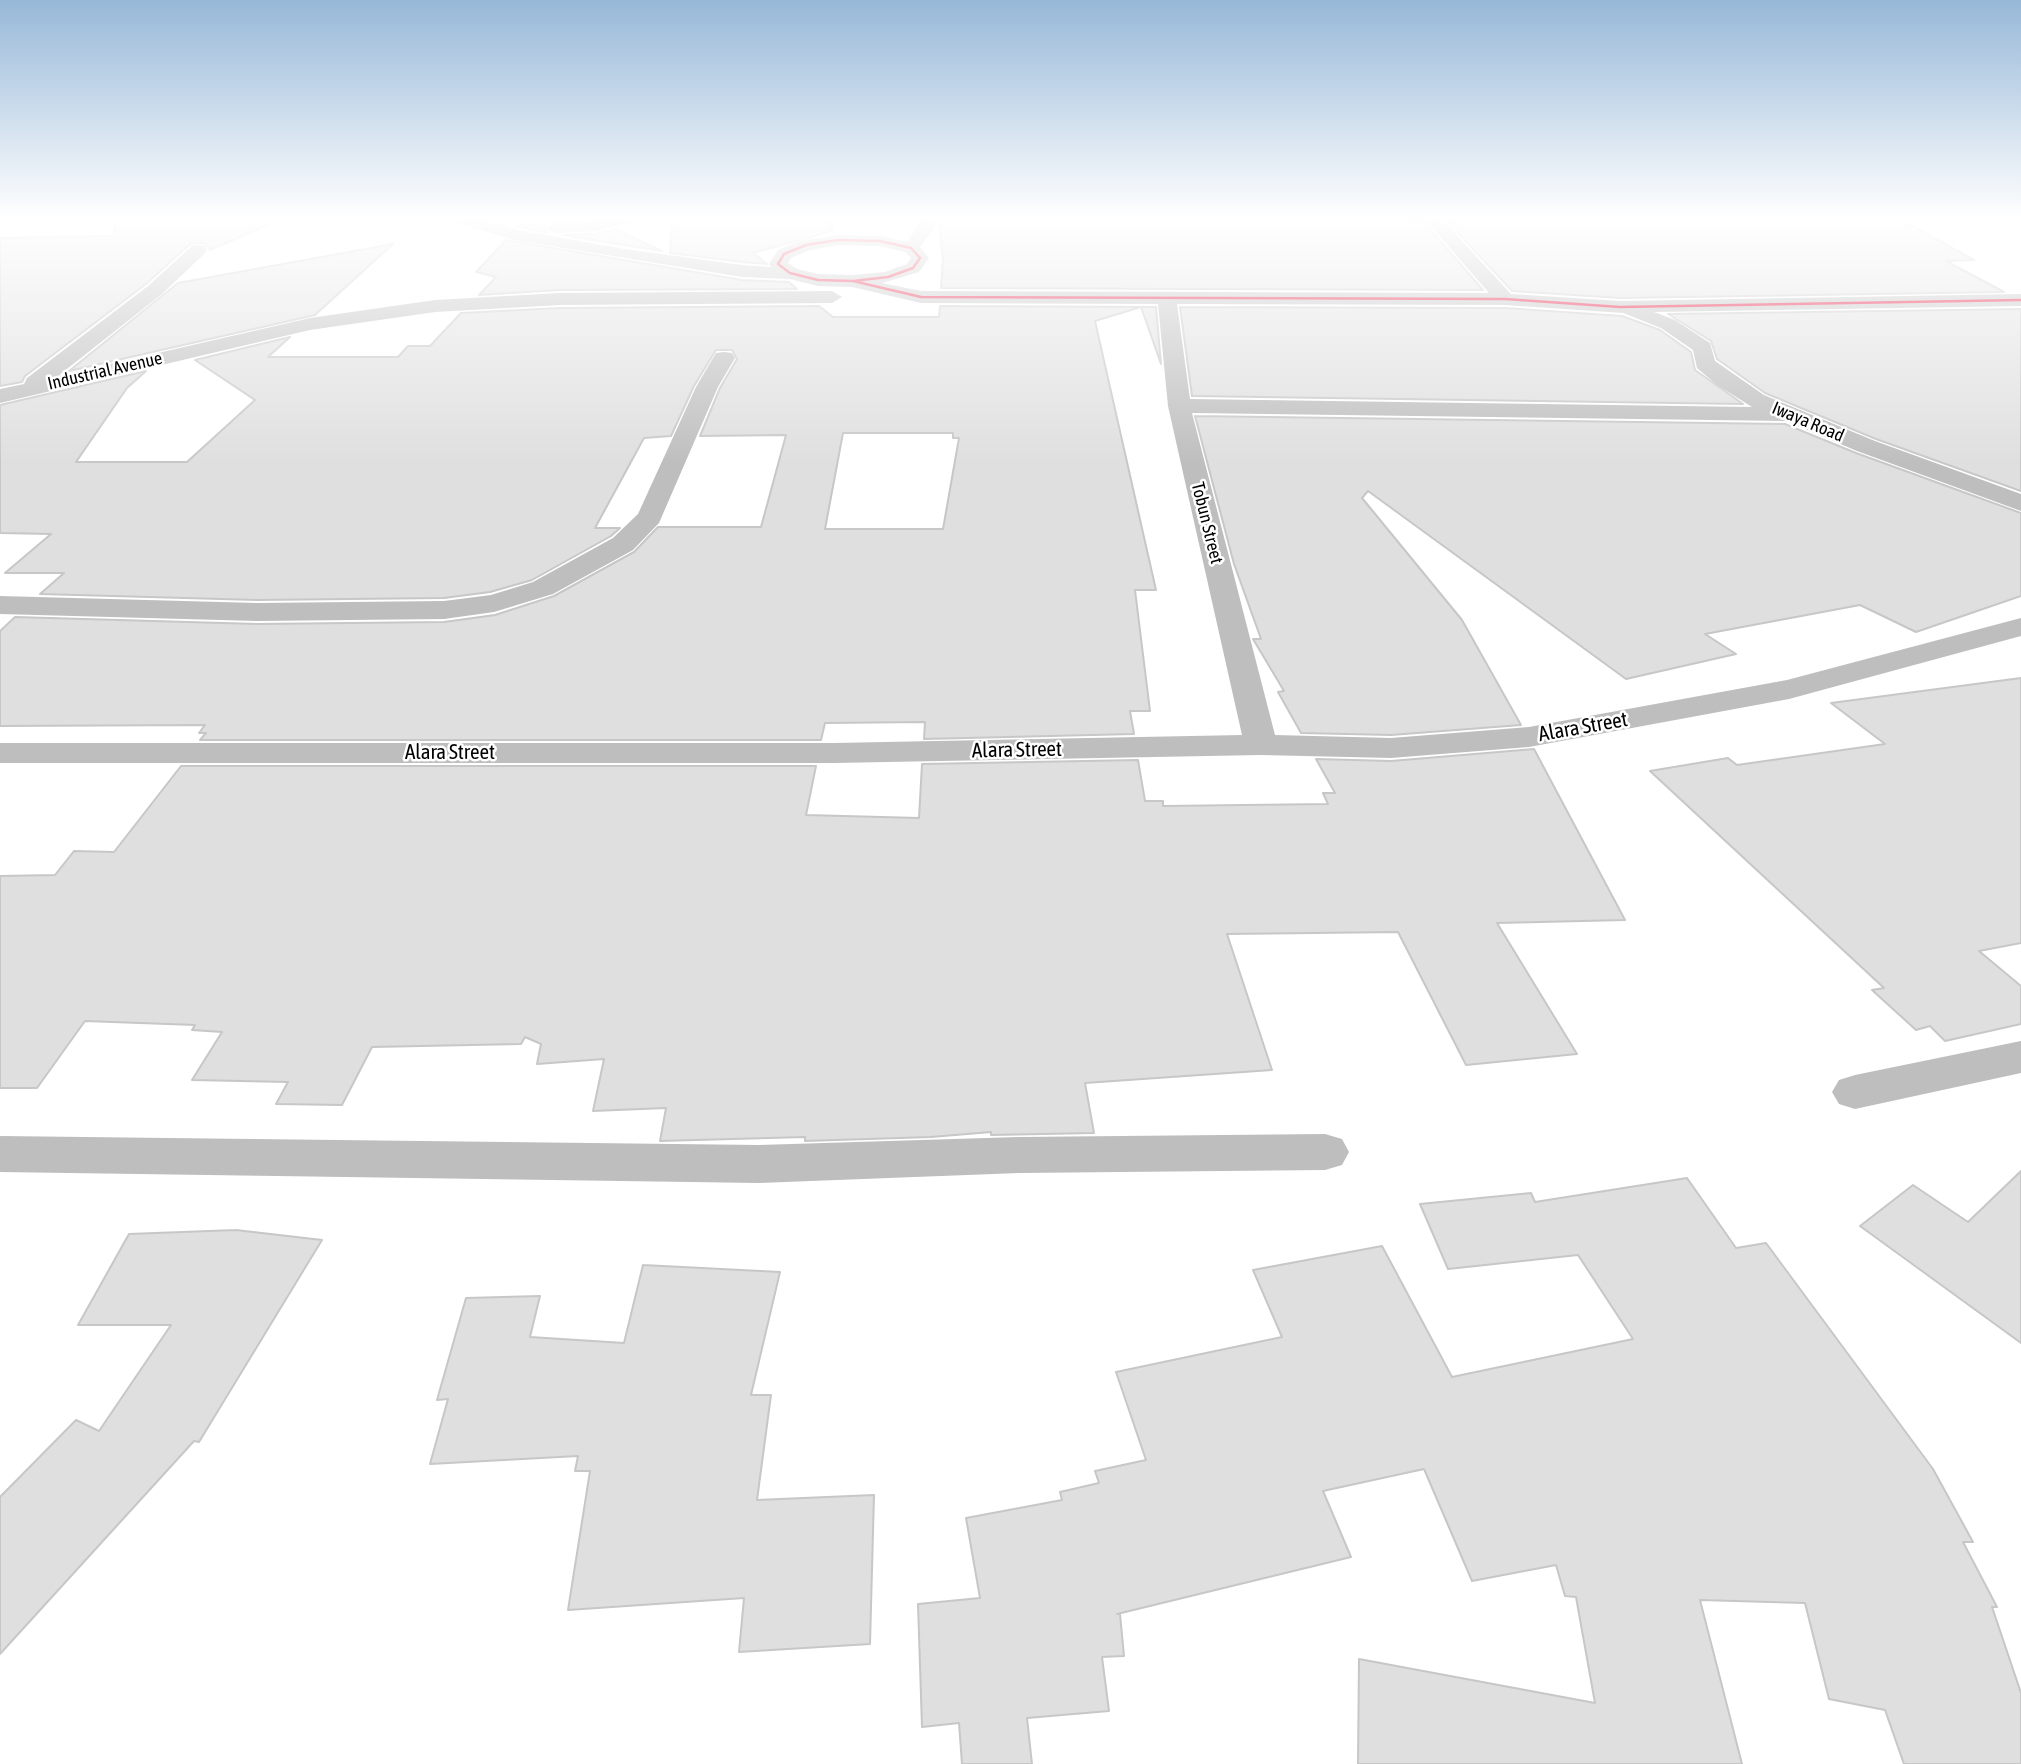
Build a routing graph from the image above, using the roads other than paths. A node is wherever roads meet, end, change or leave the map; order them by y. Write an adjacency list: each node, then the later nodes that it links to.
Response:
1 (143, 299): 8 (street)
2 (554, 299): 8 (street, Industrial Avenue)
3 (1167, 299): 10 (street, Tobun Street)
4 (1510, 299): 6 (street)
5 (2021, 300): 6 (street)
6 (1620, 307): 11 (street, Iwaya Road)
7 (724, 358): 13 (street)
8 (28, 389): 9 (street, Industrial Avenue)
9 (0, 396)
10 (1179, 406): 11 (street); 15 (street, Tobun Street)
11 (1787, 414): 12 (street, Iwaya Road)
12 (2021, 503)
13 (0, 605)
14 (2021, 627): 15 (street, Alara Street)
15 (1261, 746): 16 (street, Alara Street)
16 (0, 753)
17 (2021, 1056): 18 (street)
18 (1855, 1093)
19 (1325, 1152): 20 (street)
20 (0, 1154)

